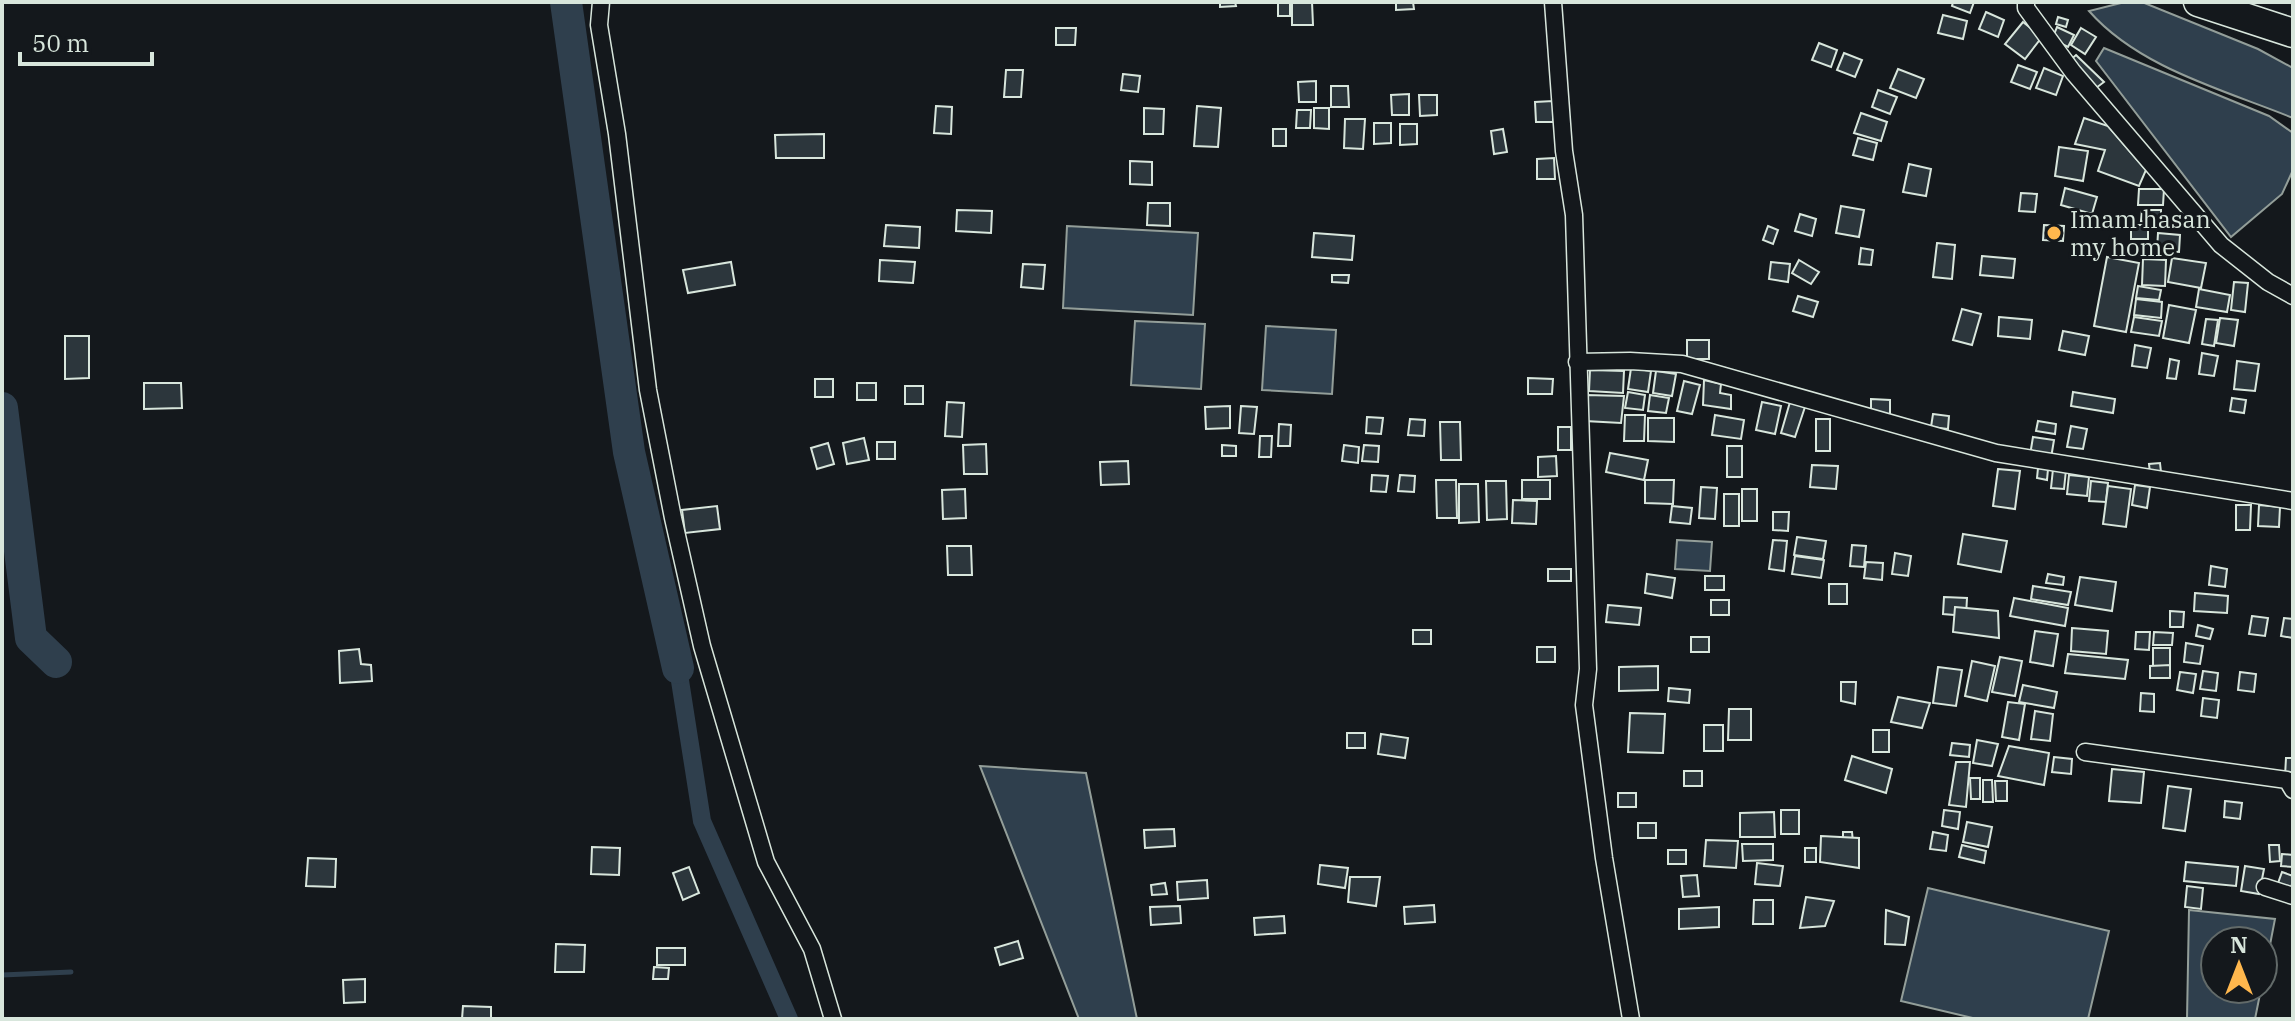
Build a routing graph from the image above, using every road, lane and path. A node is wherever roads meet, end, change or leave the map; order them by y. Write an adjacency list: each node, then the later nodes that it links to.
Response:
1 (601, 2): 13 (street)
2 (1553, 2): 7 (street)
3 (2026, 2): 6 (street)
4 (2198, 2): 5 (highway)
5 (2293, 33)
6 (2293, 296)
7 (1577, 362): 8 (street); 14 (street)
8 (2293, 501)
9 (2085, 752): 10 (street)
10 (2293, 790)
11 (2265, 887): 12 (street)
12 (2293, 896)
13 (833, 1019)
14 (1631, 1019)

